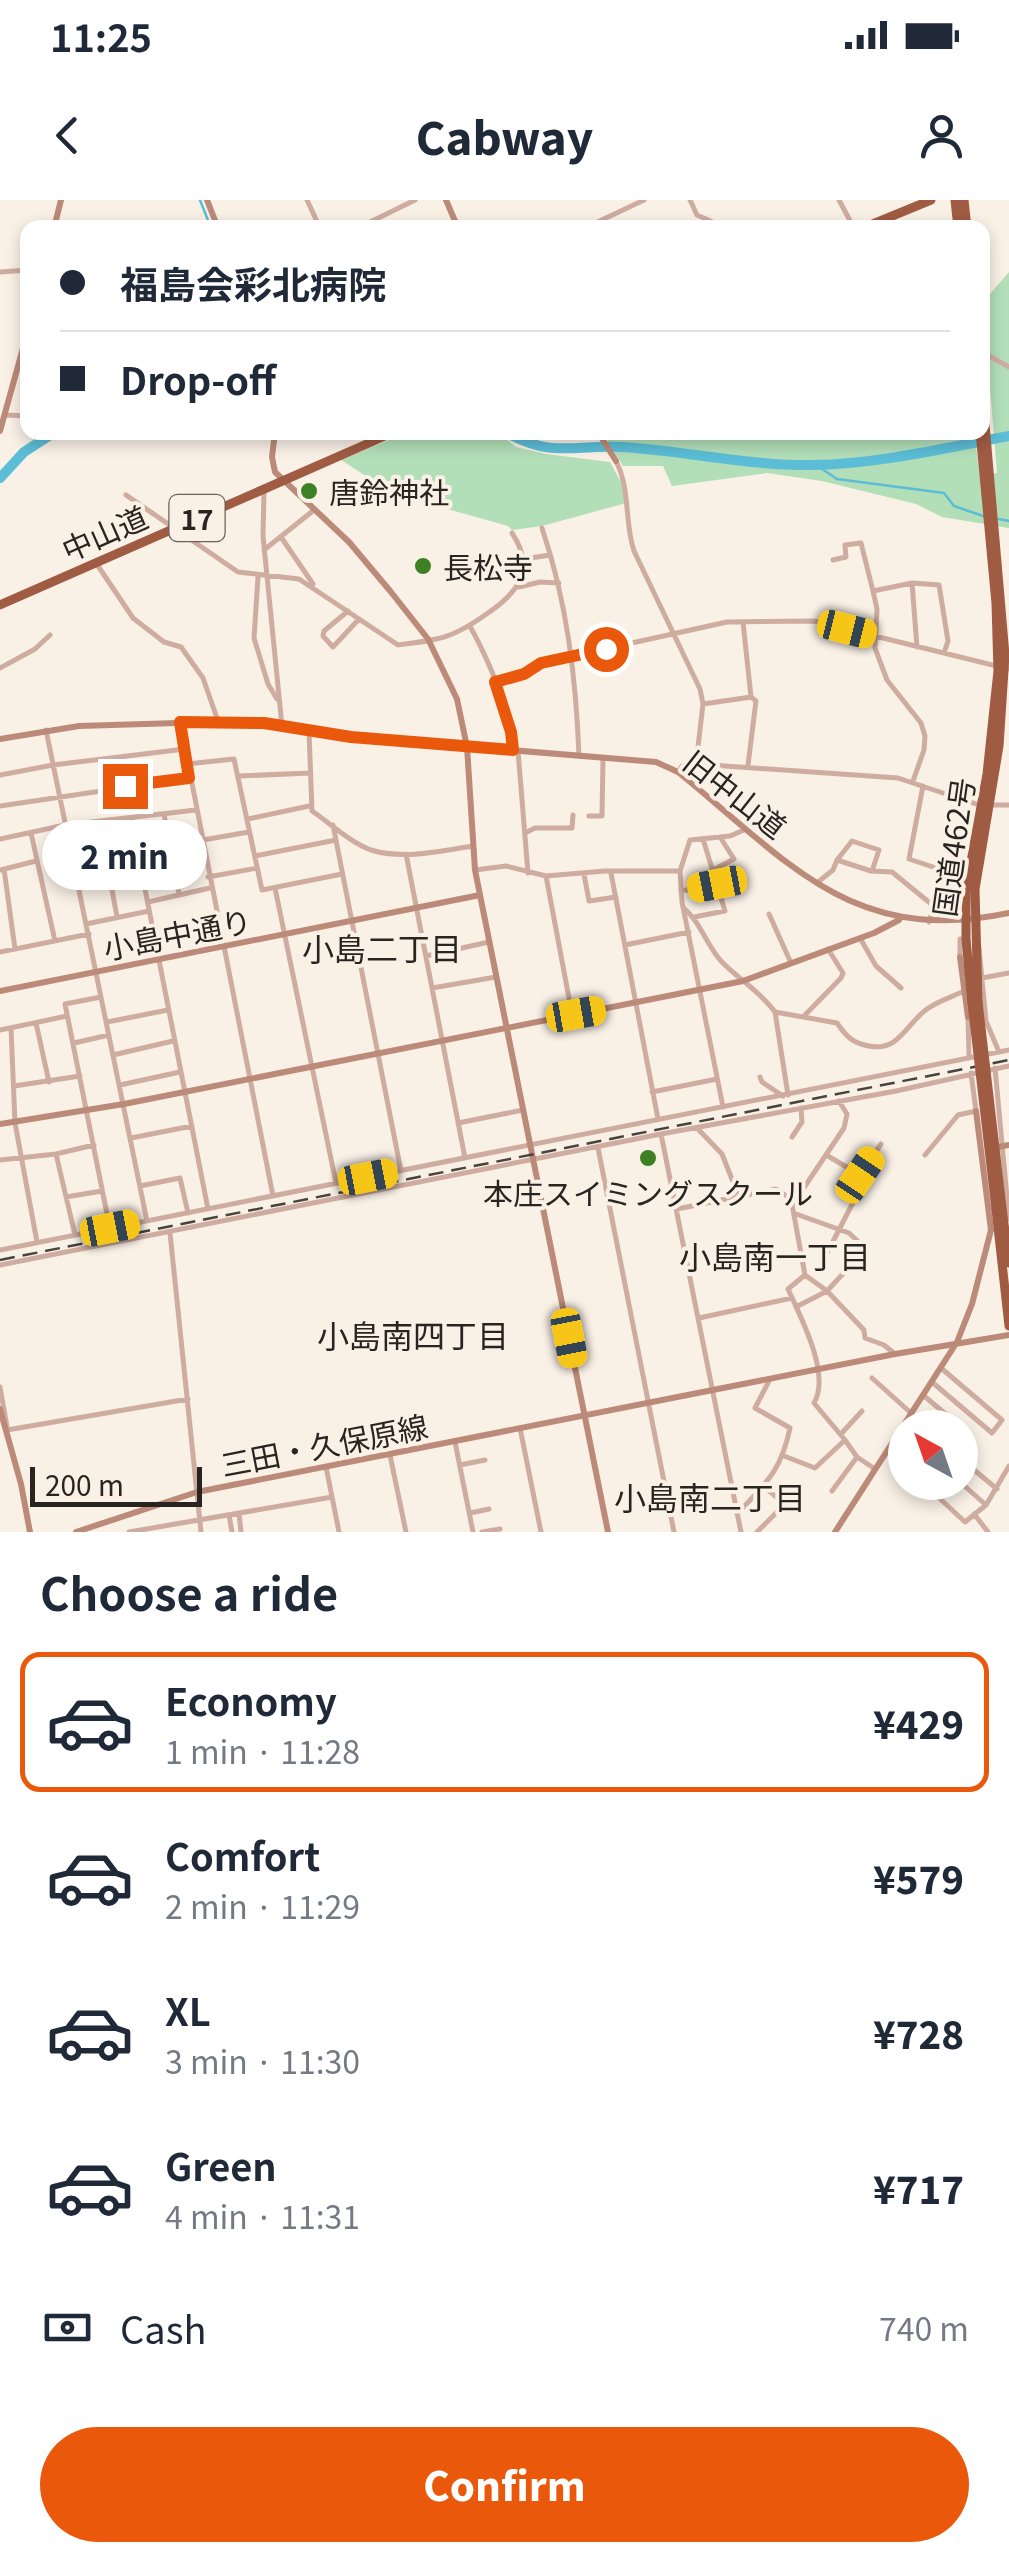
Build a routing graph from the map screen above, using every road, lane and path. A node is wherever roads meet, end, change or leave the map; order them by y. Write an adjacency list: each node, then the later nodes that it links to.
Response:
1 (416, 200): 5 (street)
2 (644, 200): 6 (street)
3 (690, 200): 7 (street)
4 (930, 200): 8 (highway)
5 (375, 220)
6 (602, 220)
7 (708, 220)
8 (882, 220)
9 (20, 369): 10 (street)
10 (3, 417): 11 (street)
11 (0, 431)
12 (274, 440): 17 (street)
13 (376, 440): 17 (highway, 中山道 / 17)
14 (604, 440): 16 (street)
15 (983, 440): 23 (highway, 国道462号)
16 (616, 461): 44 (street)
17 (283, 481): 18 (highway, 中山道 / 17); 20 (street)
18 (264, 490): 21 (highway, 中山道 / 17); 26 (street)
19 (126, 495): 21 (street)
20 (314, 510): 25 (street); 47 (street)
21 (174, 528): 30 (highway, 中山道 / 17); 31 (street)
22 (542, 528): 27 (street)
23 (993, 530): 39 (highway, 国道462号); 52 (highway, 国道462号)
24 (512, 533): 28 (street)
25 (281, 537): 26 (street); 35 (street)
26 (264, 550): 32 (street)
27 (551, 555): 28 (street); 33 (street)
28 (524, 559): 36 (street)
29 (833, 560): 37 (street)
30 (96, 563): 38 (highway, 中山道 / 17); 57 (street)
31 (258, 577): 32 (street); 55 (street)
32 (268, 578): 35 (street); 55 (street)
33 (559, 583): 36 (street); 50 (street)
34 (912, 583): 37 (street); 48 (street); 49 (street)
35 (316, 587): 40 (street)
36 (519, 587): 43 (street)
37 (873, 591): 46 (street)
38 (0, 605)
39 (1006, 609): 52 (highway, 国道462号)
40 (348, 611): 41 (street); 41 (street)
41 (359, 620): 47 (street)
42 (743, 622): 44 (street); 46 (street); 54 (street)
43 (470, 626): 47 (street); 53 (street)
44 (675, 634): 50 (street); 56 (street)
45 (50, 635): 51 (street)
46 (875, 636): 48 (street); 77 (street)
47 (428, 639): 63 (street)
48 (917, 647): 49 (street)
49 (944, 653): 52 (street)
50 (571, 656): 53 (street); 66 (street)
51 (0, 668)
52 (1004, 668): 80 (highway, 国道462号)
53 (495, 682): 65 (street)
54 (751, 697): 56 (street); 71 (street)
55 (280, 704): 59 (street)
56 (703, 704): 69 (street)
57 (218, 721): 58 (street, 旧中山道); 59 (street, 旧中山道)
58 (180, 722): 60 (street, 旧中山道); 64 (street)
59 (282, 726): 61 (street, 旧中山道)
60 (46, 730): 62 (street, 旧中山道); 70 (street)
61 (309, 731): 63 (street, 旧中山道); 73 (street)
62 (0, 739)
63 (467, 747): 65 (street, 旧中山道); 101 (street)
64 (185, 749): 68 (street); 70 (street)
65 (516, 750): 66 (street, 旧中山道); 95 (street)
66 (579, 756): 67 (street, 旧中山道)
67 (603, 758): 72 (street, 旧中山道); 87 (street)
68 (187, 764): 75 (street); 76 (street)
69 (696, 764): 71 (street); 72 (street)
70 (52, 765): 74 (street); 79 (street)
71 (748, 766): 77 (street)
72 (678, 772): 92 (street, 旧中山道)
73 (310, 773): 75 (street); 82 (street)
74 (0, 774)
75 (239, 776): 89 (street)
76 (189, 778): 79 (street); 84 (street)
77 (913, 782): 78 (street)
78 (923, 784): 80 (street); 108 (street)
79 (59, 795): 81 (street); 90 (street)
80 (981, 805): 83 (street); 108 (highway, 国道462号); 140 (highway, 国道462号)
81 (0, 806)
82 (310, 806): 89 (street); 91 (street)
83 (1009, 806)
84 (196, 810): 85 (street); 99 (street)
85 (164, 814): 88 (street); 127 (street)
86 (573, 815): 95 (street)
87 (589, 816)
88 (131, 818): 90 (street); 103 (street)
89 (248, 819): 94 (street)
90 (65, 825): 93 (street); 109 (street)
91 (332, 825): 100 (street); 102 (street)
92 (747, 828): 96 (street); 123 (street, 旧中山道)
93 (31, 832): 98 (street); 106 (street)
94 (249, 832): 99 (street); 104 (street)
95 (527, 832): 116 (street)
96 (720, 837): 97 (street); 113 (street)
97 (702, 838): 113 (street); 115 (street)
98 (0, 839)
99 (202, 840): 121 (street)
100 (336, 840): 104 (street); 118 (street)
101 (473, 846): 102 (street); 112 (street)
102 (406, 854): 132 (street)
103 (138, 856): 107 (street); 130 (street)
104 (255, 856): 110 (street)
105 (836, 860): 114 (street); 114 (street); 123 (street)
106 (36, 861): 111 (street); 148 (street)
107 (107, 862): 109 (street); 137 (street)
108 (969, 864): 140 (highway, 国道462号)
109 (75, 868): 142 (street)
110 (257, 868): 121 (street); 125 (street)
111 (2, 869): 152 (street)
112 (475, 870): 116 (street); 128 (street)
113 (712, 870): 122 (street)
114 (872, 870): 141 (street)
115 (680, 871): 117 (street); 126 (street)
116 (528, 873): 120 (street)
117 (611, 873): 119 (street); 129 (street)
118 (342, 874): 125 (street); 139 (street)
119 (584, 874): 120 (street); 129 (street)
120 (546, 876): 173 (street)
121 (208, 878): 124 (street)
122 (717, 884): 126 (street); 136 (street)
123 (816, 884): 138 (street, 旧中山道)
124 (210, 888): 127 (street); 151 (street)
125 (276, 888): 145 (street)
126 (681, 892): 131 (street)
127 (180, 894): 130 (street)
128 (480, 895): 132 (street, 小島中通り); 149 (street)
129 (616, 896): 150 (street)
130 (148, 902): 133 (street)
131 (683, 907): 136 (street); 143 (street)
132 (415, 908): 139 (street, 小島中通り); 155 (street)
133 (150, 911): 137 (street); 157 (street)
134 (1009, 913): 140 (street, 旧中山道)
135 (769, 914): 158 (street)
136 (694, 916): 163 (street)
137 (117, 917): 142 (street)
138 (900, 919): 141 (street, 旧中山道); 146 (street)
139 (352, 921): 145 (street, 小島中通り); 189 (street)
140 (970, 921): 141 (street, 旧中山道); 147 (highway, 国道462号)
141 (929, 922)
142 (86, 924): 144 (street)
143 (689, 932): 150 (street); 166 (street)
144 (88, 934): 148 (street); 159 (street)
145 (287, 934): 151 (street, 小島中通り); 191 (street)
146 (860, 938): 153 (street); 165 (street)
147 (970, 940): 156 (street); 162 (street); 246 (highway, 国道462号, bridge)
148 (55, 941): 152 (street)
149 (488, 942): 155 (street); 161 (street)
150 (625, 945): 170 (street)
151 (222, 947): 157 (street, 小島中通り); 198 (street)
152 (15, 949): 154 (street)
153 (828, 950): 158 (street); 174 (street)
154 (0, 952)
155 (426, 956): 164 (street)
156 (960, 956): 168 (street)
157 (158, 960): 159 (street, 小島中通り); 171 (street)
158 (791, 963): 163 (street)
159 (96, 972): 167 (street, 小島中通り); 169 (street)
160 (1009, 973): 162 (street)
161 (496, 978): 164 (street); 180 (street)
162 (982, 978): 187 (street)
163 (743, 980): 166 (street); 172 (street)
164 (432, 988): 183 (street)
165 (901, 988)
166 (699, 989): 170 (street); 199 (street)
167 (0, 991)
168 (964, 991): 174 (street); 176 (street)
169 (101, 996): 175 (street); 177 (street)
170 (635, 1004): 173 (street); 204 (street)
171 (168, 1010): 177 (street); 184 (street)
172 (775, 1012): 174 (street); 205 (street)
173 (572, 1014): 180 (street)
174 (805, 1015)
175 (67, 1016): 178 (street); 185 (street)
176 (968, 1017): 190 (street)
177 (107, 1022): 182 (street)
178 (36, 1023): 179 (street); 200 (street)
179 (12, 1028): 181 (street); 201 (street)
180 (507, 1029): 183 (street); 211 (street)
181 (0, 1030)
182 (110, 1035): 185 (street); 188 (street)
183 (442, 1040): 189 (street); 215 (street)
184 (173, 1041): 188 (street); 194 (street)
185 (74, 1043): 196 (street)
186 (1009, 1050): 187 (street)
187 (999, 1052): 190 (street)
188 (113, 1054): 202 (street)
189 (380, 1054): 191 (street); 235 (street)
190 (970, 1057): 205 (street)
191 (314, 1066): 198 (street); 237 (street)
192 (1009, 1066): 193 (street)
193 (995, 1068): 195 (street); 225 (street)
194 (180, 1072): 202 (street); 203 (street)
195 (971, 1073): 206 (street); 212 (street)
196 (80, 1076): 200 (street); 210 (street)
197 (760, 1077): 205 (street)
198 (249, 1079): 203 (street); 240 (street)
199 (718, 1079): 204 (street); 208 (street)
200 (49, 1082): 201 (street)
201 (14, 1086): 214 (street)
202 (120, 1086): 207 (street)
203 (185, 1092): 207 (street); 217 (street)
204 (652, 1092): 213 (street)
205 (785, 1095): 208 (street)
206 (840, 1101): 209 (street); 230 (street)
207 (124, 1104): 210 (street); 220 (street)
208 (723, 1107): 213 (street)
209 (801, 1108): 218 (street); 221 (street)
210 (86, 1109): 214 (street); 224 (street)
211 (523, 1110): 215 (street); 222 (street)
212 (976, 1111): 227 (street); 229 (street)
213 (658, 1119): 222 (street)
214 (15, 1123): 216 (street); 231 (street)
215 (458, 1123): 232 (street)
216 (0, 1124)
217 (192, 1126): 220 (street); 244 (street)
218 (696, 1128): 219 (street); 241 (street)
219 (661, 1134): 226 (street); 245 (street)
220 (131, 1138): 238 (street)
221 (792, 1138)
222 (530, 1144): 232 (street); 233 (street)
223 (881, 1144): 230 (street)
224 (94, 1145): 228 (street); 239 (street)
225 (1005, 1146): 227 (street); 249 (street)
226 (598, 1148): 233 (street); 279 (street)
227 (981, 1150): 267 (street)
228 (56, 1154): 231 (street); 242 (street)
229 (925, 1154)
230 (828, 1156): 243 (street)
231 (22, 1158): 234 (street); 255 (street)
232 (466, 1158): 235 (street)
233 (534, 1159): 253 (street); 286 (street)
234 (0, 1160)
235 (401, 1170): 237 (street)
236 (864, 1178): 252 (street)
237 (336, 1183): 240 (street)
238 (140, 1186): 247 (street); 250 (street)
239 (103, 1191): 242 (street); 251 (street)
240 (273, 1196): 244 (street)
241 (739, 1197): 243 (street); 245 (street)
242 (66, 1198): 254 (street)
243 (792, 1204): 248 (street)
244 (208, 1209): 247 (street)
245 (677, 1209): 264 (street)
246 (999, 1209): 258 (highway, 国道462号); 265 (highway, 国道462号)
247 (188, 1213): 250 (street)
248 (794, 1214): 252 (street); 260 (street)
249 (1009, 1218)
250 (146, 1221): 251 (street)
251 (110, 1228): 254 (street)
252 (837, 1228): 257 (street); 261 (street)
253 (170, 1233): 259 (street); 277 (street)
254 (74, 1235): 255 (street)
255 (37, 1242): 256 (street)
256 (0, 1250)
257 (824, 1259)
258 (1009, 1263)
259 (0, 1266)
260 (805, 1274): 261 (street); 262 (street)
261 (828, 1292): 263 (street); 268 (street)
262 (792, 1298): 263 (street); 264 (street)
263 (796, 1306): 270 (street)
264 (699, 1318): 275 (street)
265 (1009, 1326)
266 (1009, 1336): 267 (street, 三田・久保原線)
267 (957, 1342): 268 (street, 三田・久保原線); 269 (street)
268 (895, 1354): 270 (street, 三田・久保原線)
269 (941, 1368): 273 (street); 273 (street)
270 (820, 1370): 272 (street, 三田・久保原線); 278 (street)
271 (872, 1378): 282 (street)
272 (770, 1379): 275 (street, 三田・久保原線); 294 (street)
273 (932, 1382): 276 (street)
274 (0, 1387): 289 (street)
275 (713, 1391): 279 (street, 三田・久保原線); 314 (street)
276 (923, 1395): 283 (street); 284 (street)
277 (188, 1399): 289 (street); 305 (street)
278 (814, 1402): 281 (street); 290 (street)
279 (648, 1403): 286 (street, 三田・久保原線); 331 (street)
280 (0, 1409): 289 (street)
281 (808, 1410)
282 (907, 1410)
283 (914, 1410)
284 (941, 1410)
285 (862, 1411): 290 (street)
286 (584, 1416): 288 (street, 三田・久保原線); 330 (street)
287 (0, 1420): 289 (street)
288 (520, 1428): 291 (street, 三田・久保原線); 329 (street)
289 (7, 1430): 319 (street)
290 (843, 1437): 294 (street); 295 (street)
291 (455, 1442): 293 (street, 三田・久保原線); 297 (street)
292 (888, 1449): 300 (street)
293 (390, 1455): 299 (street, 三田・久保原線); 326 (street)
294 (784, 1456): 302 (street)
295 (857, 1458): 300 (street); 304 (street)
296 (485, 1460): 297 (street)
297 (460, 1464): 312 (street)
298 (1009, 1466): 303 (street)
299 (326, 1467): 305 (street, 三田・久保原線); 306 (street)
300 (875, 1469): 335 (street)
301 (978, 1473): 303 (street)
302 (763, 1486): 314 (street); 317 (street)
303 (997, 1489): 309 (street)
304 (832, 1491)
305 (197, 1492): 316 (street); 320 (street, 三田・久保原線)
306 (332, 1497): 311 (street); 325 (street)
307 (978, 1498): 309 (street)
308 (941, 1500): 315 (street)
309 (986, 1505): 315 (street)
310 (489, 1509): 312 (street)
311 (239, 1513): 313 (street); 324 (street)
312 (470, 1513): 327 (street)
313 (229, 1514): 316 (street); 323 (street)
314 (738, 1514): 332 (street)
315 (974, 1514): 336 (street)
316 (200, 1520): 321 (street); 322 (street)
317 (764, 1526): 333 (street); 334 (street)
318 (500, 1528): 328 (street)
319 (30, 1532)
320 (76, 1532)
321 (133, 1532)
322 (202, 1532)
323 (232, 1532)
324 (241, 1532)
325 (339, 1532)
326 (406, 1532)
327 (474, 1532)
328 (482, 1532)
329 (540, 1532)
330 (608, 1532)
331 (674, 1532)
332 (740, 1532)
333 (758, 1532)
334 (771, 1532)
335 (835, 1532)
336 (988, 1532)

